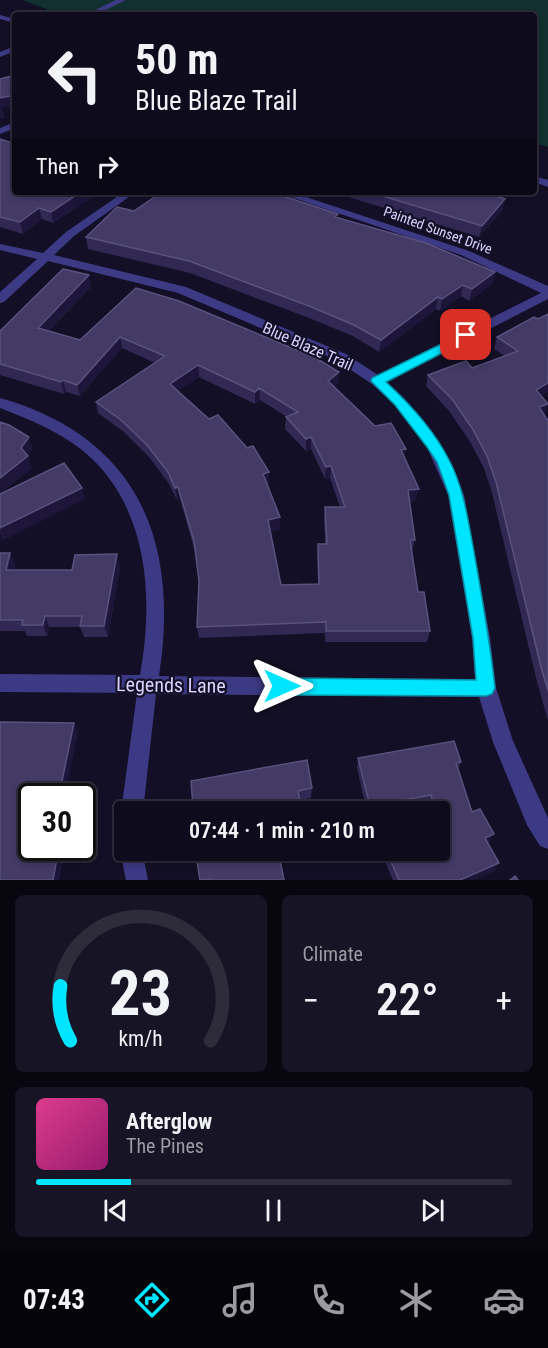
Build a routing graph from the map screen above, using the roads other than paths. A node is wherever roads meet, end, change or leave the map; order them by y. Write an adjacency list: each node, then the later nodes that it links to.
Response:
1 (122, 0): 2 (street)
2 (96, 12)
3 (127, 195): 6 (street)
4 (290, 195): 7 (street, Painted Sunset Drive)
5 (0, 247): 6 (street, Blue Blaze Trail)
6 (46, 258): 8 (street); 9 (street, Blue Blaze Trail)
7 (548, 292): 9 (street)
8 (0, 299)
9 (377, 381): 13 (street, Blue Blaze Trail)
10 (0, 403): 12 (street)
11 (0, 682): 12 (street, Legends Lane)
12 (148, 686): 13 (street, Legends Lane); 14 (street)
13 (486, 688): 15 (street, Blue Blaze Trail)
14 (133, 801)
15 (548, 838)
16 (133, 861): 17 (street)
17 (137, 880)

